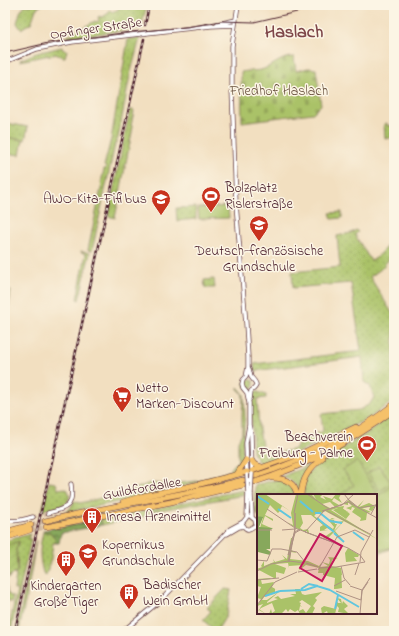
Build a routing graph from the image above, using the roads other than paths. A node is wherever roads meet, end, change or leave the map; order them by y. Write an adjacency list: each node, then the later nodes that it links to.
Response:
1 (238, 5): 2 (street)
2 (236, 20): 3 (street); 4 (street, Opfinger Straße)
3 (234, 25): 4 (street, Opfinger Straße); 6 (street)
4 (211, 26): 5 (street, Opfinger Straße, bridge)
5 (6, 60)
6 (248, 367): 7 (street); 8 (street)
7 (246, 377): 8 (street); 9 (street)
8 (252, 377): 10 (street)
9 (246, 390): 10 (street); 11 (street)
10 (251, 391): 11 (street)
11 (249, 404): 16 (street)
12 (394, 404): 14 (highway)
13 (394, 410): 15 (highway)
14 (373, 419): 17 (highway); 19 (highway)
15 (328, 453): 20 (highway); 24 (highway)
16 (249, 461): 17 (highway); 18 (highway); 19 (street)
17 (262, 468): 19 (highway)
18 (236, 475): 19 (highway); 25 (highway)
19 (251, 475): 20 (highway); 22 (street, bridge)
20 (267, 478): 23 (highway)
21 (71, 484): 26 (street)
22 (249, 494): 27 (street); 29 (street)
23 (297, 494)
24 (301, 494)
25 (111, 507): 32 (highway, Guildfordallee); 37 (highway, Guildfordallee)
26 (48, 513)
27 (247, 516): 29 (street); 33 (street)
28 (33, 517): 30 (street)
29 (252, 517): 31 (street)
30 (5, 519)
31 (257, 520): 35 (street)
32 (46, 521)
33 (243, 522): 36 (street); 40 (street)
34 (32, 524): 39 (highway)
35 (257, 525): 36 (street)
36 (244, 526): 40 (street)
37 (46, 527)
38 (30, 530): 41 (highway)
39 (5, 532)
40 (223, 537): 42 (street)
41 (5, 538)
42 (123, 631)

